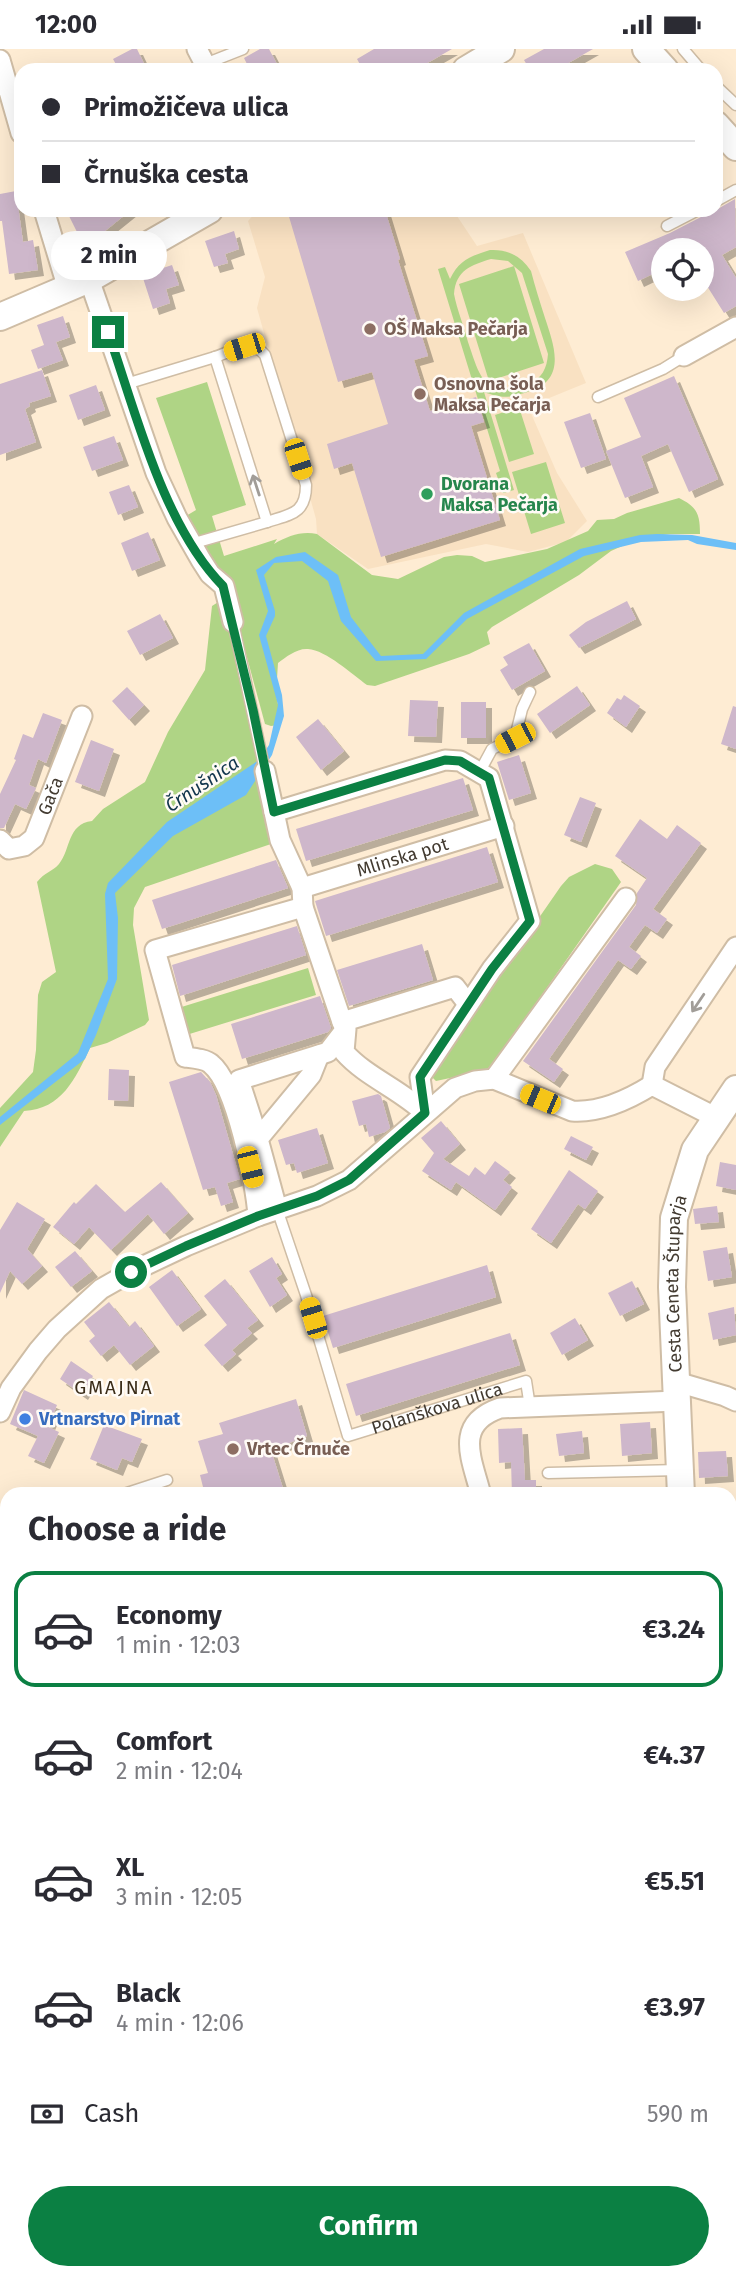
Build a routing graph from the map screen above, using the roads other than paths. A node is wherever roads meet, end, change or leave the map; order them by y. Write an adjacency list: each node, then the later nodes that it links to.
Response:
1 (243, 49): 6 (lane)
2 (501, 49): 7 (street)
3 (646, 49): 8 (street)
4 (683, 49): 9 (lane)
5 (0, 60): 12 (street)
6 (204, 61)
7 (478, 63)
8 (659, 63)
9 (695, 63)
10 (723, 93): 11 (lane)
11 (736, 106)
12 (14, 109)
13 (723, 133): 14 (street)
14 (736, 147)
15 (47, 217): 19 (street)
16 (197, 217): 19 (street)
17 (684, 217): 18 (lane)
18 (667, 226)
19 (79, 284): 20 (street); 24 (street)
20 (0, 317)
21 (736, 327): 23 (street)
22 (215, 356): 24 (lane); 26 (lane, one-way to 22); 26 (lane)
23 (684, 356): 25 (lane)
24 (126, 384): 27 (street)
25 (598, 397)
26 (267, 522): 27 (lane)
27 (191, 544): 28 (street)
28 (233, 622): 31 (lane)
29 (530, 692): 32 (lane)
30 (82, 716): 35 (street, Gača)
31 (265, 771): 33 (street)
32 (479, 773): 33 (street); 34 (street)
33 (274, 812): 36 (street)
34 (503, 826): 36 (street, Mlinska pot); 39 (street)
35 (3, 849)
36 (302, 897): 40 (street); 43 (street, Mlinska pot)
37 (626, 898): 42 (street)
38 (736, 947): 44 (street, one-way to 44)
39 (468, 1004): 40 (street); 46 (street)
40 (344, 1025): 41 (street); 46 (street)
41 (320, 1055): 43 (street); 48 (street)
42 (494, 1079): 44 (street); 46 (street)
43 (233, 1082): 48 (street); 50 (street)
44 (652, 1086): 47 (street)
45 (736, 1089): 47 (street, Cesta Ceneta Štuparja)
46 (425, 1113): 49 (street)
47 (717, 1118): 52 (street, Cesta Ceneta Štuparja)
48 (258, 1139): 49 (street)
49 (277, 1209): 50 (street); 54 (lane, Polanškova ulica)
50 (258, 1216): 51 (street)
51 (6, 1385): 55 (street)
52 (677, 1392): 53 (street, Polanškova ulica); 54 (street, Polanškova ulica); 58 (street, Cesta Ceneta Štuparja)
53 (736, 1401)
54 (530, 1407): 60 (street, Polanškova ulica)
55 (0, 1412)
56 (548, 1473): 58 (lane)
57 (167, 1480): 59 (lane)
58 (681, 1482)
59 (146, 1487)
60 (479, 1487)

